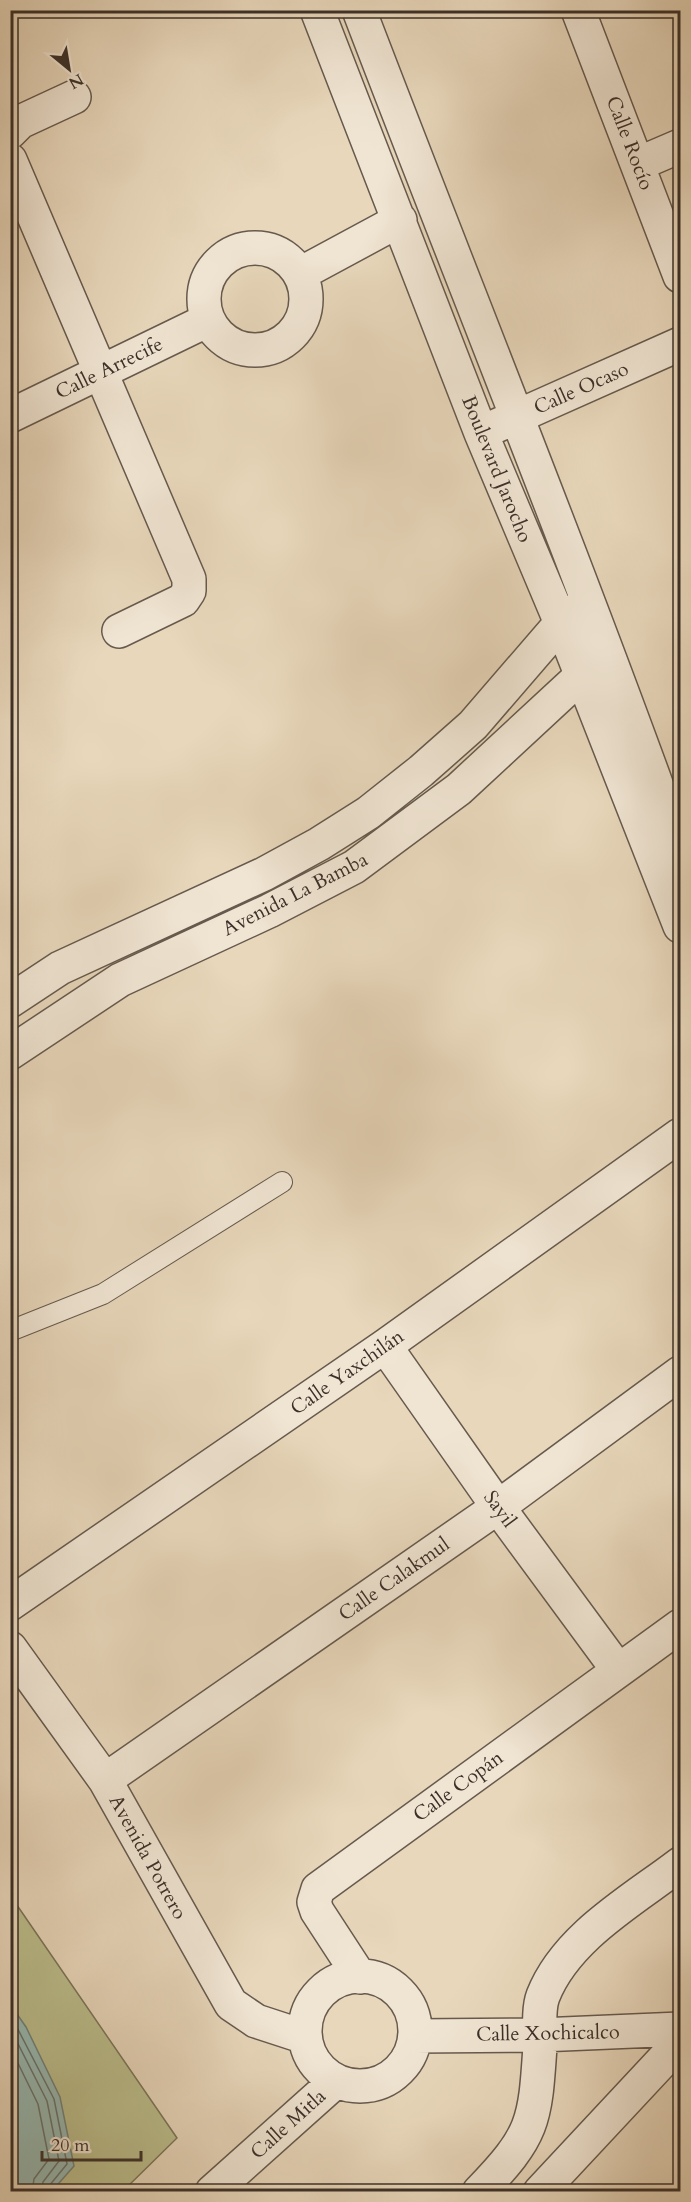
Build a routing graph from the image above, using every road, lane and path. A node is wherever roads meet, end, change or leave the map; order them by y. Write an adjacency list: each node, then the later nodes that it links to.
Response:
1 (317, 10): 9 (street, Boulevard Jarocho)
2 (358, 10): 16 (street, Boulevard Jarocho)
3 (578, 10): 8 (street, Calle Rocío)
4 (75, 97): 5 (street)
5 (10, 132)
6 (681, 146): 8 (street)
7 (10, 160): 14 (street)
8 (638, 164): 11 (street, Calle Rocío)
9 (400, 220): 10 (street); 17 (street, Boulevard Jarocho)
10 (300, 274): 12 (street); 12 (street)
11 (681, 276)
12 (208, 320): 14 (street, Calle Arrecife)
13 (681, 344): 16 (street, Calle Ocaso)
14 (100, 371): 15 (street, Calle Arrecife); 20 (street)
15 (10, 416)
16 (515, 418): 17 (street, Calle Ocaso); 18 (street, Boulevard Jarocho)
17 (481, 433): 19 (street, Boulevard Jarocho)
18 (589, 598): 19 (street, Avenida La Bamba); 21 (street, Boulevard Jarocho)
19 (561, 623): 22 (street, Boulevard Jarocho); 25 (street, Avenida La Bamba)
20 (119, 631)
21 (610, 655): 22 (street, Avenida La Bamba); 23 (street, Boulevard Jarocho)
22 (582, 675): 24 (street, Boulevard Jarocho); 26 (street, Avenida La Bamba)
23 (681, 850)
24 (681, 926)
25 (10, 1001)
26 (10, 1053)
27 (681, 1135): 30 (street, Calle Yaxchilán)
28 (282, 1182): 29 (lane)
29 (10, 1331)
30 (386, 1346): 32 (street, Sayil); 33 (street, Calle Yaxchilán)
31 (681, 1374): 32 (street, Calle Calakmul)
32 (498, 1507): 36 (street, Sayil); 37 (street, Calle Calakmul)
33 (10, 1604)
34 (681, 1626): 36 (street, Calle Copán)
35 (10, 1648): 37 (street, Avenida Potrero)
36 (618, 1670): 39 (street, Calle Copán)
37 (105, 1780): 43 (street, Avenida Potrero)
38 (681, 1864): 41 (street)
39 (360, 1977): 42 (street); 43 (street)
40 (681, 2029): 41 (street, Calle Xochicalco)
41 (540, 2035): 42 (street, Calle Xochicalco); 47 (street)
42 (415, 2036): 45 (street)
43 (305, 2037): 45 (street)
44 (681, 2042): 48 (street)
45 (336, 2081): 46 (street, Calle Mitla)
46 (212, 2192)
47 (479, 2192)
48 (540, 2192)

